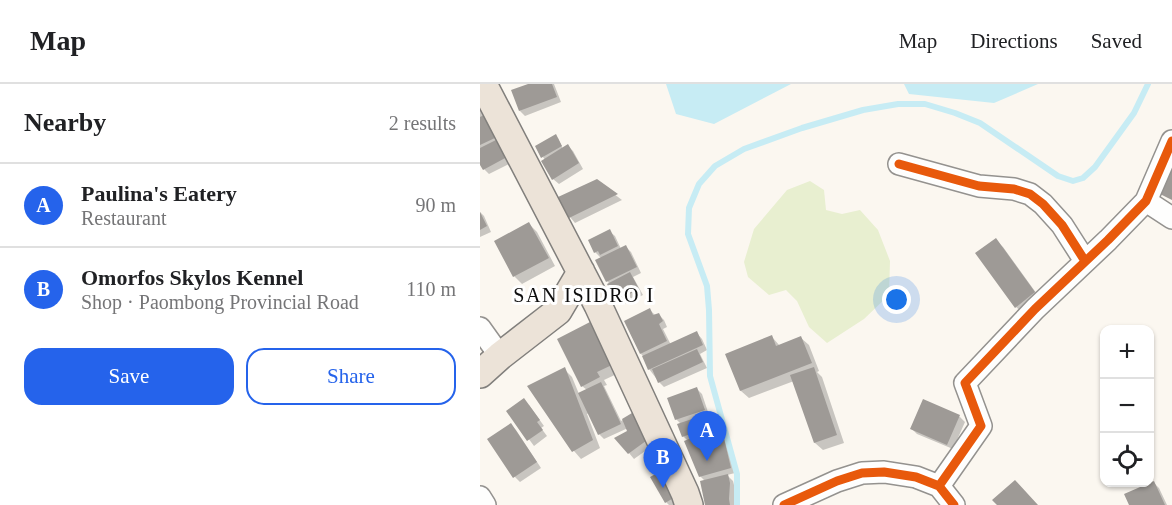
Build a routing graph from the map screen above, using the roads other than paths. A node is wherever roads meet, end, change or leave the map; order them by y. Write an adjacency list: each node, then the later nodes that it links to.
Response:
1 (483, 84): 7 (main road)
2 (1172, 141): 4 (street)
3 (899, 164): 6 (street)
4 (1146, 201): 5 (street); 6 (street)
5 (1172, 218)
6 (1085, 261): 13 (street)
7 (581, 272): 8 (main road); 9 (main road)
8 (598, 305): 9 (main road); 16 (main road)
9 (558, 311): 11 (main road)
10 (480, 328): 11 (street)
11 (500, 356): 12 (main road)
12 (480, 374)
13 (939, 486): 17 (street); 18 (street)
14 (480, 497): 15 (street)
15 (485, 505)
16 (689, 505)
17 (784, 505)
18 (954, 505)

